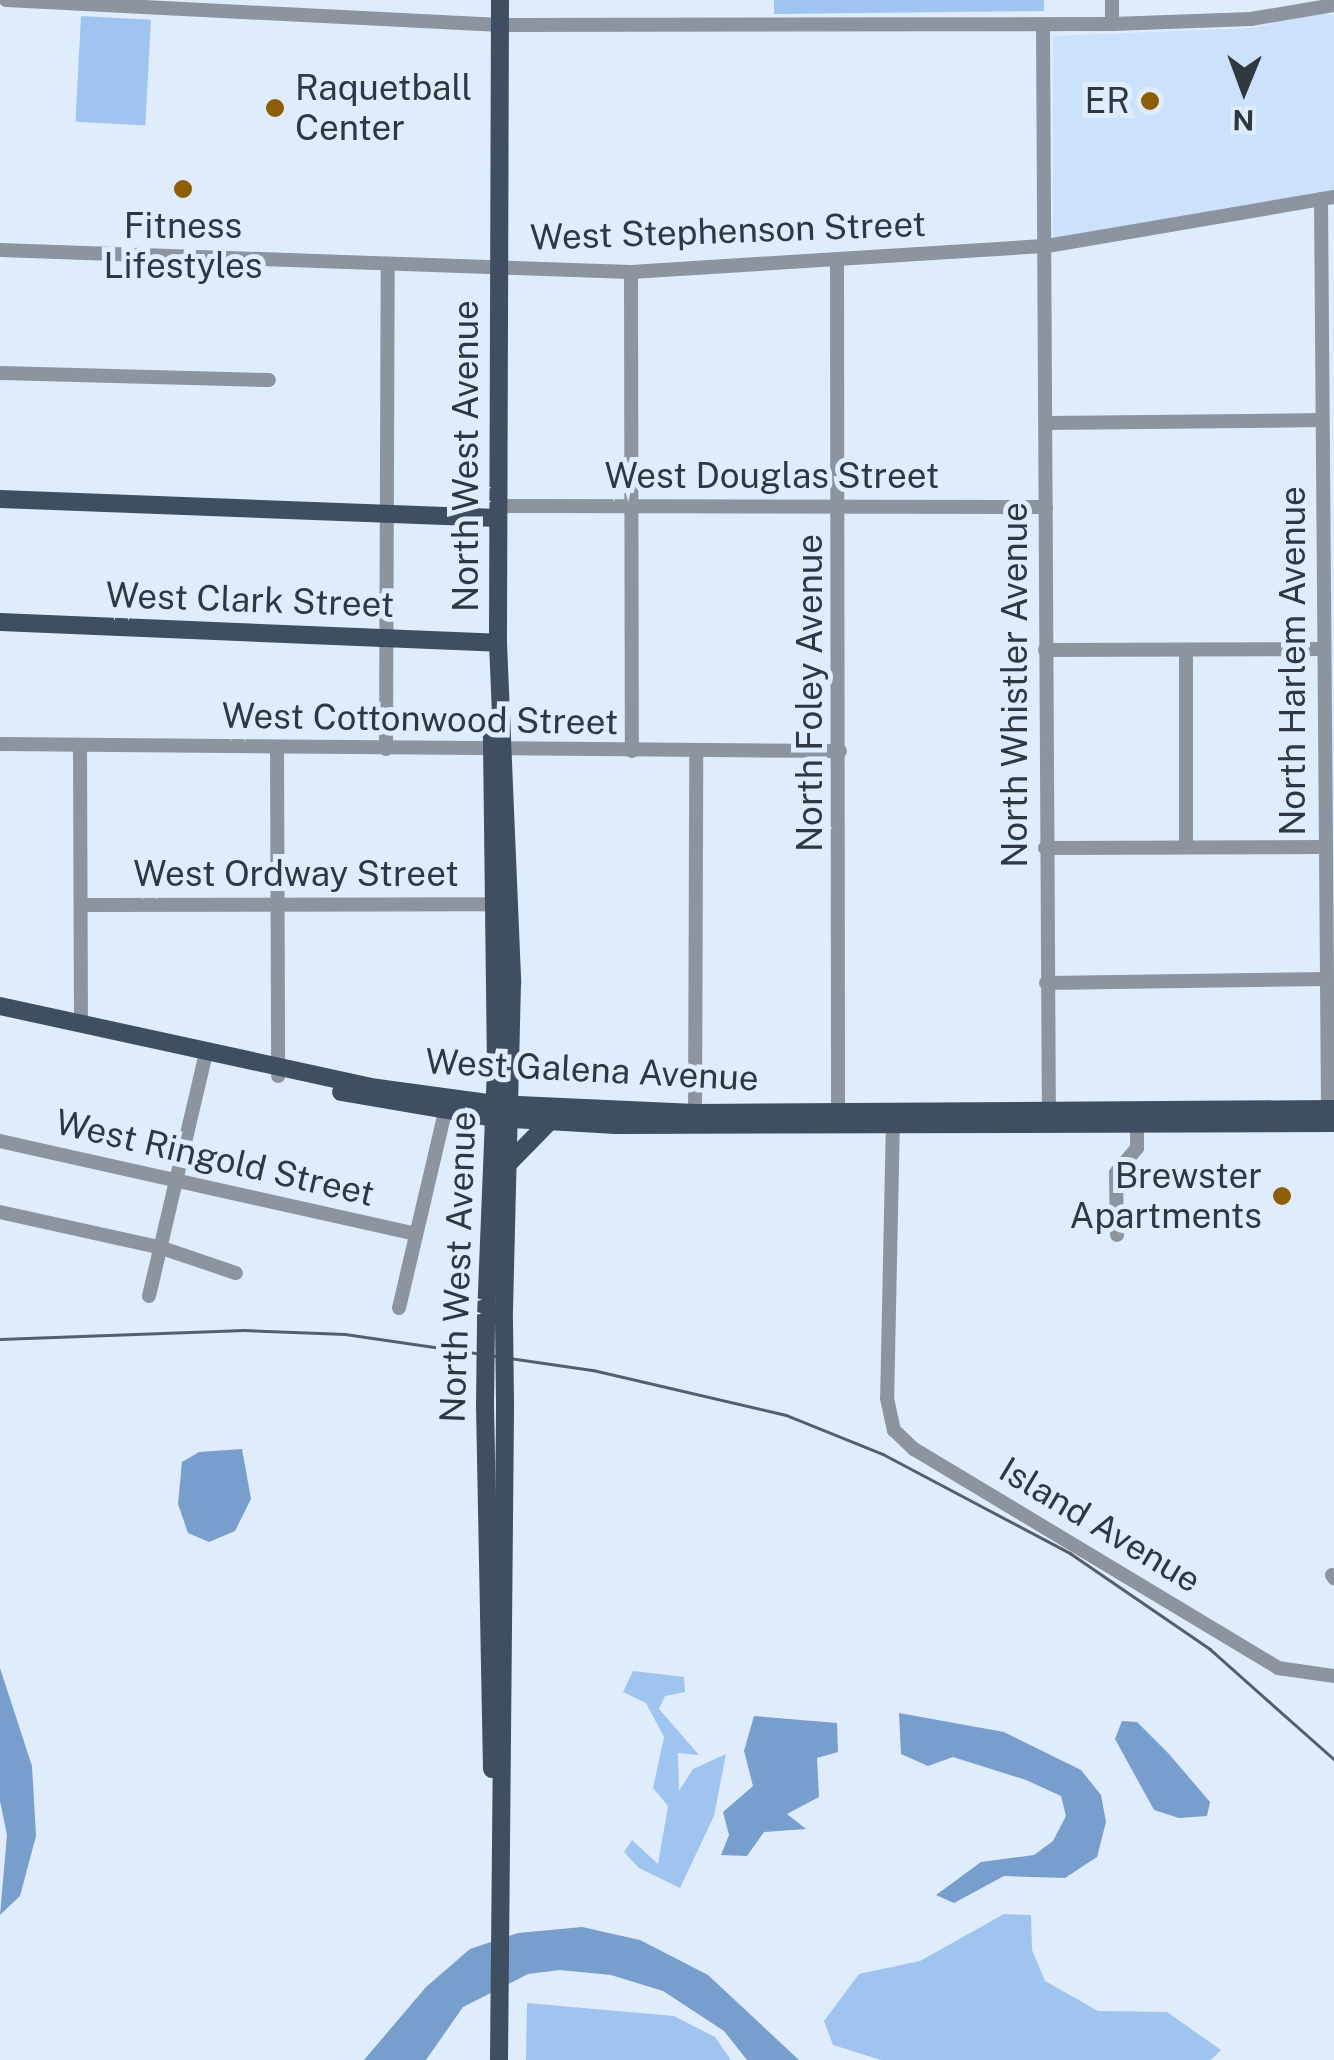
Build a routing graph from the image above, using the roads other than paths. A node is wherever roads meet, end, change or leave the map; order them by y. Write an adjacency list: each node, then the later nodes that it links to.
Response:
1 (6, 0): 5 (street)
2 (500, 0): 10 (main road, North West Avenue)
3 (1112, 0): 8 (street)
4 (1251, 0): 7 (street)
5 (121, 4): 10 (street)
6 (1334, 5): 7 (street)
7 (1251, 19): 8 (street)
8 (1112, 24): 9 (street)
9 (1043, 25): 10 (street); 12 (street, North Whistler Avenue)
10 (500, 26): 16 (main road, North West Avenue)
11 (1328, 198): 12 (street, West Stephenson Street); 20 (street, North Harlem Avenue)
12 (1047, 246): 14 (street, West Stephenson Street); 21 (street, North Whistler Avenue)
13 (0, 250): 15 (street, West Stephenson Street)
14 (837, 259): 17 (street, West Stephenson Street); 25 (street, North Foley Avenue)
15 (388, 264): 16 (street, West Stephenson Street); 27 (street)
16 (499, 269): 17 (street, West Stephenson Street); 26 (main road, North West Avenue)
17 (632, 272): 24 (street)
18 (0, 373): 19 (street)
19 (269, 380)
20 (1322, 420): 21 (street); 32 (street, North Harlem Avenue)
21 (1046, 423): 23 (street, North Whistler Avenue)
22 (0, 499): 27 (main road, West Douglas Street)
23 (1046, 507): 25 (street, West Douglas Street); 31 (street, North Whistler Avenue)
24 (632, 509): 25 (street, West Douglas Street); 26 (street, West Douglas Street); 39 (street)
25 (841, 510): 41 (street, North Foley Avenue)
26 (498, 512): 27 (main road, West Douglas Street); 30 (main road, North West Avenue)
27 (388, 513): 29 (street)
28 (0, 622): 29 (main road, West Clark Street)
29 (389, 639): 30 (main road, West Clark Street); 37 (street)
30 (498, 643): 38 (main road, North West Avenue)
31 (1045, 650): 33 (street); 44 (street, North Whistler Avenue)
32 (1323, 650): 33 (street); 42 (street, North Harlem Avenue)
33 (1186, 652): 43 (street)
34 (0, 744): 35 (street, West Cottonwood Street)
35 (80, 745): 36 (street, West Cottonwood Street); 46 (street)
36 (277, 747): 37 (street, West Cottonwood Street); 47 (street)
37 (386, 749): 38 (street, West Cottonwood Street)
38 (496, 750): 39 (street, West Cottonwood Street); 48 (main road, North West Avenue)
39 (632, 751): 40 (street, West Cottonwood Street)
40 (696, 751): 41 (street, West Cottonwood Street); 61 (street)
41 (840, 751): 62 (street, North Foley Avenue)
42 (1330, 780): 45 (street, North Harlem Avenue)
43 (1186, 846): 44 (street); 45 (street)
44 (1044, 848): 50 (street, North Whistler Avenue)
45 (1325, 848): 49 (street, North Harlem Avenue)
46 (81, 904): 47 (street, West Ordway Street); 52 (street)
47 (279, 904): 48 (street, West Ordway Street); 55 (street)
48 (503, 904): 54 (main road, North West Avenue)
49 (1326, 980): 50 (street); 59 (street, North Harlem Avenue)
50 (1046, 984): 60 (street, North Whistler Avenue)
51 (0, 1006): 52 (main road, West Galena Avenue)
52 (81, 1024): 53 (main road, West Galena Avenue)
53 (206, 1053): 55 (main road, West Galena Avenue); 68 (street)
54 (503, 1070): 56 (main road); 57 (main road, North West Avenue); 58 (main road)
55 (278, 1071): 56 (main road, West Galena Avenue)
56 (456, 1109): 57 (main road, West Galena Avenue); 66 (main road); 70 (street)
57 (502, 1111): 58 (main road, West Galena Avenue); 66 (main road, North West Avenue); 67 (main road, North West Avenue)
58 (548, 1114): 61 (main road, West Galena Avenue); 67 (main road)
59 (1331, 1116): 60 (main road, West Galena Avenue); 64 (main road, West Galena Avenue)
60 (1049, 1118): 63 (main road, West Galena Avenue); 64 (main road, West Galena Avenue)
61 (695, 1120): 62 (main road, West Galena Avenue)
62 (838, 1120): 63 (main road, West Galena Avenue)
63 (893, 1120): 77 (street, Island Avenue)
64 (1137, 1124): 71 (street)
65 (0, 1140): 68 (street, West Ringold Street)
66 (494, 1148): 76 (main road, North West Avenue)
67 (508, 1167): 76 (main road, North West Avenue)
68 (178, 1182): 70 (street, West Ringold Street); 72 (street)
69 (0, 1212): 72 (street)
70 (416, 1234): 75 (street)
71 (1117, 1235)
72 (162, 1248): 73 (street); 74 (street)
73 (236, 1273)
74 (149, 1296)
75 (399, 1308)
76 (495, 1319): 78 (main road, North West Avenue, bridge)
77 (1334, 1676)
78 (499, 2060)

